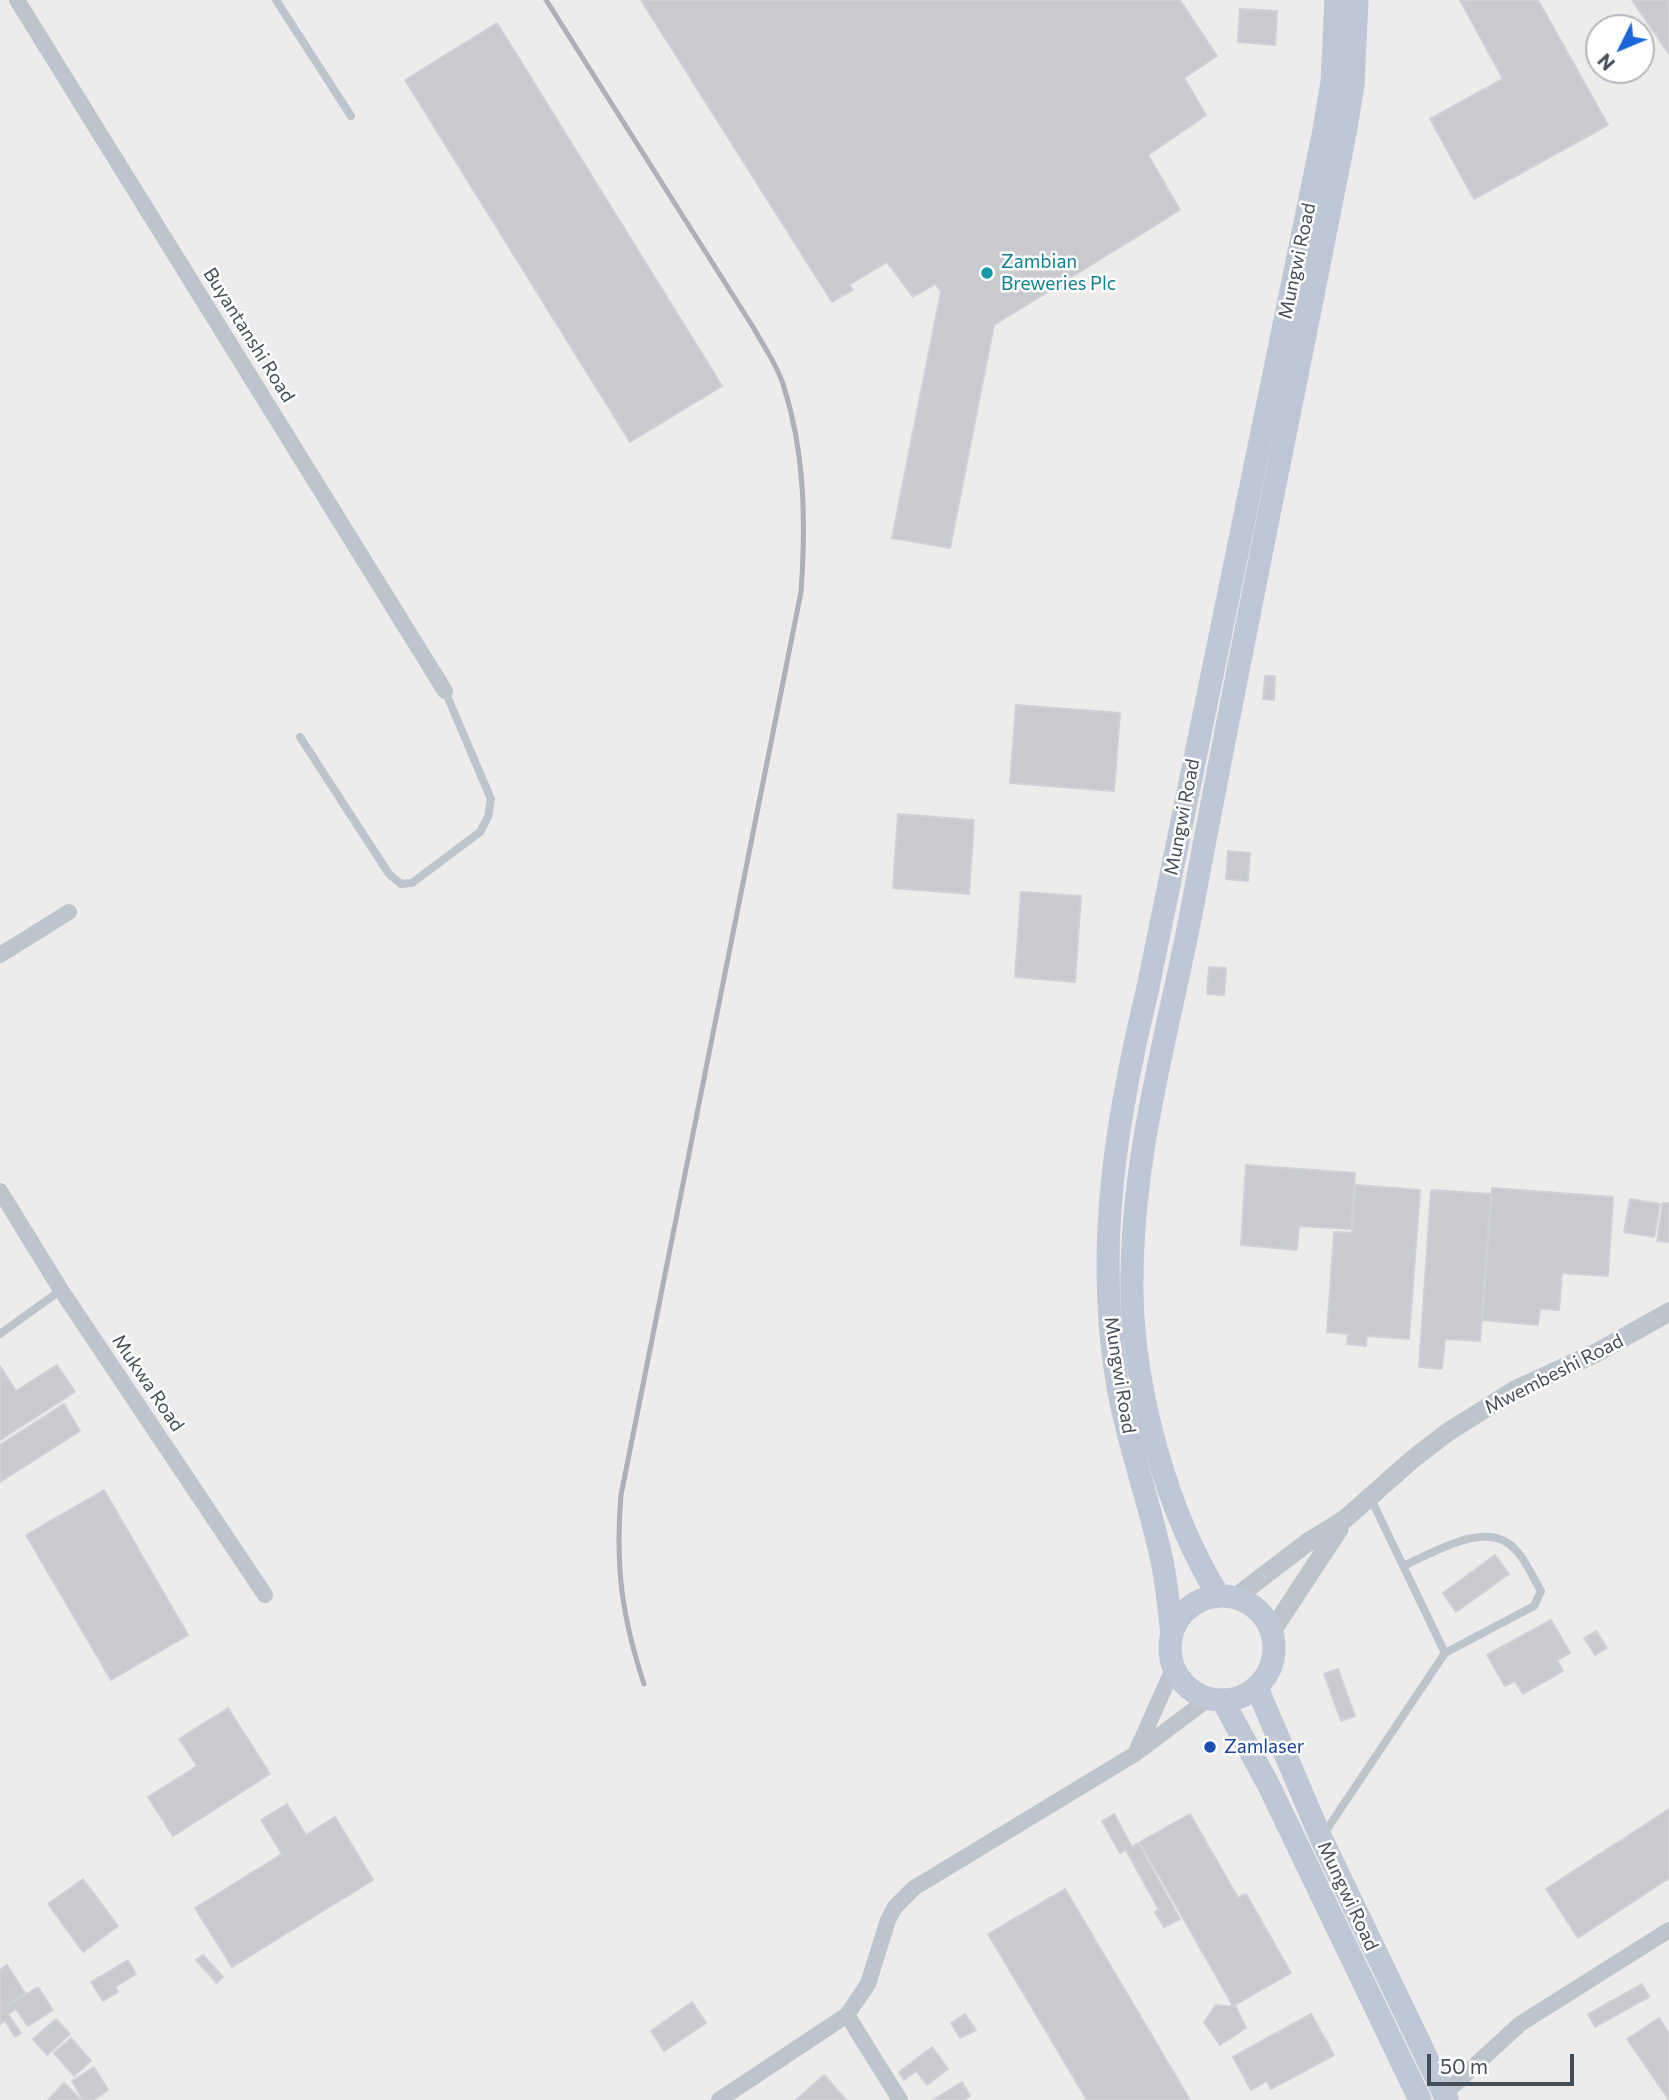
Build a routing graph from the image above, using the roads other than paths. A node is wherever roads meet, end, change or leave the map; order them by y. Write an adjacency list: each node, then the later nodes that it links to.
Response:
1 (17, 0): 6 (street, Buyantanshi Road)
2 (276, 0): 5 (lane)
3 (1336, 0): 8 (main road, Mungwi Road)
4 (1357, 0): 9 (main road, Mungwi Road)
5 (351, 116)
6 (445, 691): 7 (lane)
7 (300, 737)
8 (1195, 754): 9 (main road); 22 (main road, Mungwi Road)
9 (1218, 760): 20 (main road, Mungwi Road)
10 (69, 912): 11 (street)
11 (0, 955)
12 (0, 1191): 13 (street, Mukwa Road)
13 (61, 1290): 15 (lane); 19 (street, Mukwa Road)
14 (1669, 1312): 16 (street, Mwembeshi Road)
15 (0, 1334)
16 (1370, 1497): 17 (street, Mwembeshi Road); 18 (lane)
17 (1345, 1519): 20 (street); 21 (street)
18 (1403, 1566): 23 (lane); 23 (lane)
19 (265, 1595)
20 (1227, 1597): 21 (main road); 22 (main road)
21 (1272, 1631): 25 (main road)
22 (1171, 1634): 24 (main road)
23 (1445, 1653): 28 (lane)
24 (1174, 1667): 26 (main road); 27 (street)
25 (1257, 1688): 26 (main road); 28 (main road, Mungwi Road)
26 (1216, 1700): 27 (street); 34 (main road, Mungwi Road)
27 (1135, 1754): 30 (street)
28 (1321, 1838): 31 (main road, Mungwi Road)
29 (1669, 1930): 31 (street)
30 (847, 2015): 32 (street); 33 (street)
31 (1446, 2097)
32 (719, 2100)
33 (900, 2100)
34 (1420, 2100)

